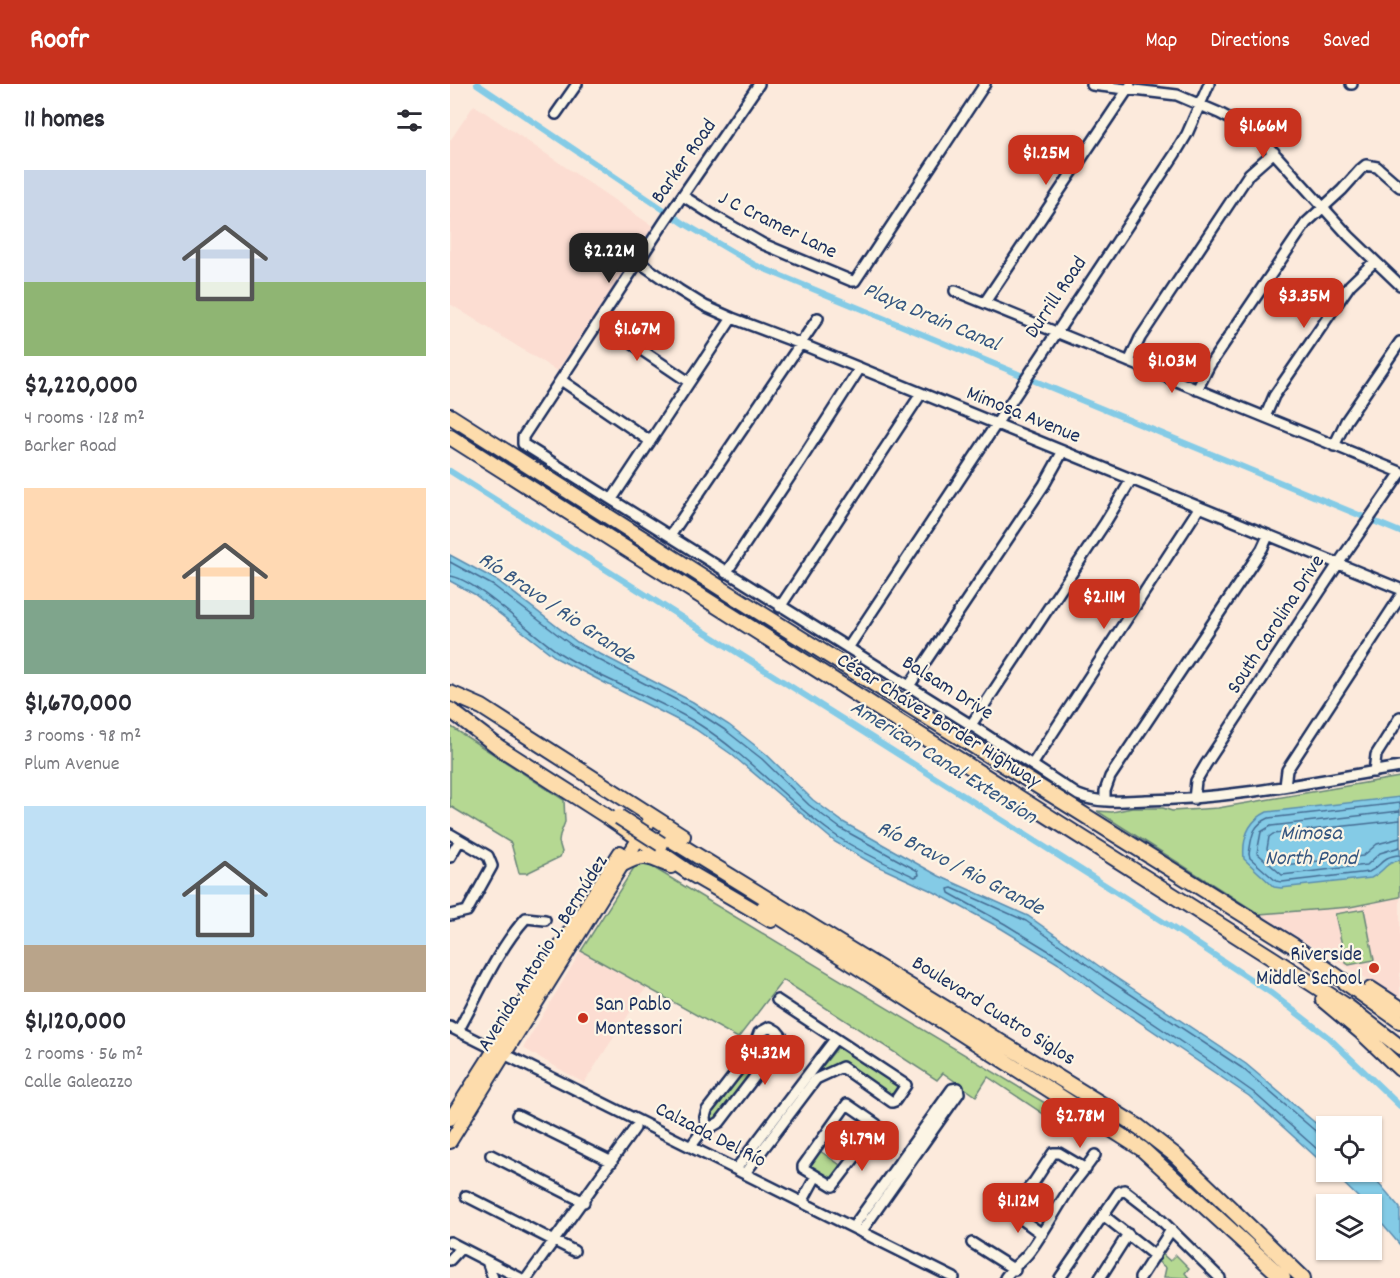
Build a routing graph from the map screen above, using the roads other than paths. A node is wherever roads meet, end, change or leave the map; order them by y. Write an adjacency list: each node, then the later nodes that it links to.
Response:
1 (577, 84): 8 (street)
2 (759, 84): 11 (street, Barker Road)
3 (985, 84): 11 (street, J C Cramer Lane)
4 (1209, 84): 7 (street, Durrill Road)
5 (1092, 86): 6 (street)
6 (1129, 86): 7 (street); 17 (street)
7 (1200, 105): 9 (street); 21 (street, Durrill Road)
8 (556, 114)
9 (1274, 152): 12 (street); 24 (street)
10 (1400, 187): 12 (street)
11 (683, 196): 13 (street, Barker Road)
12 (1324, 208): 14 (street); 28 (street)
13 (639, 262): 18 (street, Mimosa Avenue); 20 (street, Barker Road)
14 (1374, 262): 15 (street); 31 (street)
15 (1400, 285)
16 (955, 291): 17 (street)
17 (985, 302): 21 (street)
18 (732, 318): 23 (street, Mimosa Avenue); 27 (street)
19 (818, 318): 23 (street)
20 (600, 322): 26 (street, Barker Road); 27 (street)
21 (1056, 332): 24 (street); 32 (street, Durrill Road)
22 (1400, 342): 36 (street)
23 (801, 344): 25 (street, Mimosa Avenue); 42 (street)
24 (1129, 362): 28 (street)
25 (860, 368): 29 (street, Mimosa Avenue); 45 (street)
26 (561, 380): 34 (street, Barker Road); 35 (street)
27 (689, 382): 35 (street)
28 (1197, 390): 31 (street)
29 (921, 394): 32 (street, Mimosa Avenue); 48 (street)
30 (450, 416): 74 (highway, César Chávez Border Highway)
31 (1265, 417): 36 (street)
32 (995, 423): 37 (street, Mimosa Avenue); 49 (street, Durrill Road)
33 (450, 437): 75 (highway, César Chávez Border Highway)
34 (522, 440): 40 (street, Balsam Drive)
35 (650, 441): 40 (street)
36 (1334, 446): 38 (street)
37 (1063, 451): 39 (street, Mimosa Avenue); 50 (street)
38 (1400, 473): 44 (street, South Carolina Drive)
39 (1131, 480): 41 (street, Mimosa Avenue); 54 (street)
40 (612, 499): 42 (street, Balsam Drive)
41 (1199, 508): 43 (street, Mimosa Avenue); 56 (street)
42 (670, 536): 45 (street, Balsam Drive)
43 (1268, 536): 44 (street, Mimosa Avenue); 61 (street)
44 (1338, 564): 46 (street, Mimosa Avenue); 60 (street, South Carolina Drive)
45 (726, 573): 48 (street, Balsam Drive)
46 (1400, 589)
47 (1400, 597): 59 (street)
48 (780, 607): 49 (street, Balsam Drive)
49 (848, 648): 50 (street, Balsam Drive)
50 (909, 686): 54 (street, Balsam Drive)
51 (450, 694): 55 (highway); 62 (highway)
52 (450, 709): 55 (highway); 62 (highway)
53 (1400, 717): 58 (street)
54 (971, 725): 56 (street, Balsam Drive)
55 (503, 736): 62 (highway)
56 (1032, 765): 61 (street, Balsam Drive)
57 (1400, 767): 58 (street, Balsam Drive)
58 (1374, 772): 59 (street, Balsam Drive)
59 (1285, 786): 60 (street, Balsam Drive)
60 (1194, 799): 61 (street, Balsam Drive)
61 (1105, 801)
62 (621, 812): 63 (highway); 65 (highway); 67 (highway)
63 (649, 815): 65 (main road, Avenida Antonio J. Bermúdez); 67 (highway)
64 (450, 834): 66 (street)
65 (636, 836): 67 (highway); 69 (main road, Avenida Antonio J. Bermúdez); 84 (main road, Avenida Antonio J. Bermúdez)
66 (460, 840): 68 (street); 71 (street)
67 (665, 840): 70 (highway); 72 (highway, Boulevard Cuatro Siglos); 79 (highway)
68 (450, 857)
69 (622, 864): 70 (highway); 84 (main road, Avenida Antonio J. Bermúdez)
70 (690, 873): 76 (highway)
71 (450, 915)
72 (791, 919): 76 (highway, Boulevard Cuatro Siglos); 79 (highway, Boulevard Cuatro Siglos)
73 (545, 920): 81 (street)
74 (1293, 946): 78 (highway); 80 (highway, César Chávez Border Highway)
75 (1272, 958): 83 (highway, César Chávez Border Highway); 85 (highway)
76 (867, 973): 128 (highway, Boulevard Cuatro Siglos)
77 (777, 1000): 82 (street)
78 (1400, 1008)
79 (956, 1014): 129 (highway, Boulevard Cuatro Siglos)
80 (1400, 1021)
81 (454, 1029): 84 (street, Calzada Del Río)
82 (834, 1039): 86 (street); 86 (street)
83 (1400, 1047)
84 (500, 1052): 88 (main road, Avenida Antonio J. Bermúdez); 92 (main road, Avenida Antonio J. Bermúdez); 93 (street, Calzada Del Río)
85 (1400, 1069)
86 (812, 1076): 98 (street)
87 (517, 1115): 96 (street)
88 (450, 1119)
89 (706, 1126): 89 (street); 93 (street)
90 (930, 1126): 106 (street)
91 (635, 1128): 96 (street)
92 (450, 1142)
93 (691, 1146): 98 (street, Calzada Del Río)
94 (491, 1155): 101 (street)
95 (1095, 1155): 97 (street)
96 (612, 1162): 101 (street)
97 (1086, 1169): 104 (street); 108 (street)
98 (741, 1171): 102 (street, Calzada Del Río)
99 (816, 1176): 99 (street); 102 (street)
100 (466, 1196): 110 (street)
101 (584, 1202): 110 (street)
102 (802, 1202): 106 (street, Calzada Del Río)
103 (998, 1202): 104 (street)
104 (1008, 1211): 108 (street)
105 (1103, 1215): 107 (street); 109 (street); 124 (street)
106 (857, 1229): 122 (street, Calzada Del Río)
107 (1171, 1230): 115 (street); 127 (street)
108 (1042, 1234): 118 (street)
109 (1128, 1234): 115 (street); 125 (street)
110 (555, 1241): 114 (street); 121 (street)
111 (450, 1242): 113 (street)
112 (972, 1243): 118 (street)
113 (461, 1248): 116 (street); 117 (street)
114 (574, 1251)
115 (1155, 1256): 126 (street)
116 (450, 1260)
117 (487, 1261): 119 (street); 120 (street)
118 (1015, 1271): 123 (street)
119 (493, 1278)
120 (520, 1278)
121 (527, 1278)
122 (954, 1278)
123 (1005, 1278)
124 (1060, 1278)
125 (1101, 1278)
126 (1140, 1278)
127 (1220, 1278)
128 (1283, 1278)
129 (1303, 1278)

